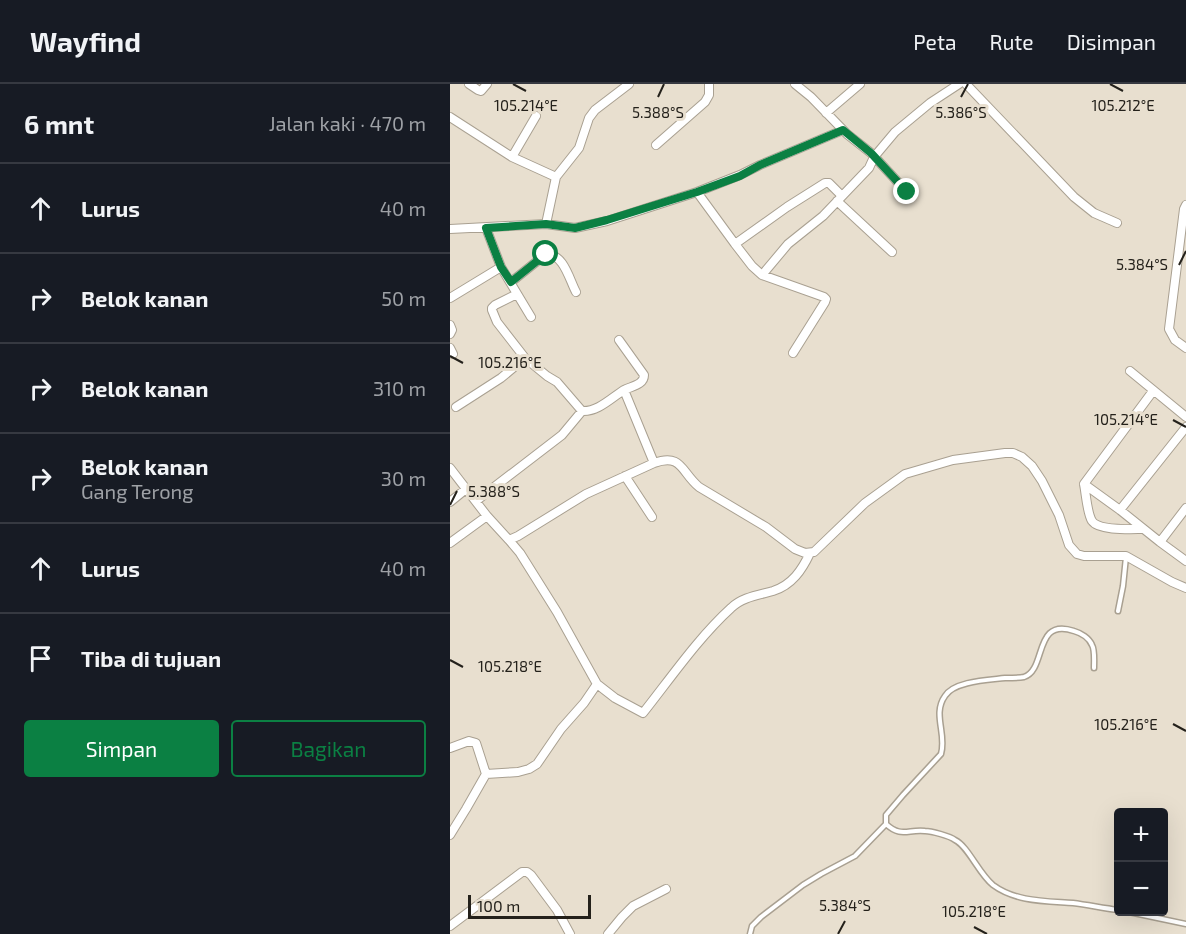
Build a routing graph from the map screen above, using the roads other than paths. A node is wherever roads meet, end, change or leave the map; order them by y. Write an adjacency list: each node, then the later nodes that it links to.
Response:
1 (469, 84): 2 (street)
2 (487, 84)
3 (629, 84): 16 (street)
4 (709, 84): 13 (street)
5 (795, 84): 9 (street)
6 (860, 84): 9 (street)
7 (959, 84): 15 (street)
8 (966, 84): 22 (street)
9 (826, 113): 12 (street)
10 (536, 116): 14 (street)
11 (450, 117): 14 (street)
12 (843, 130): 15 (street); 17 (street)
13 (656, 145)
14 (512, 157): 16 (street)
15 (874, 157): 18 (street); 19 (street)
16 (556, 177): 23 (street)
17 (697, 192): 23 (street); 26 (street)
18 (907, 192)
19 (839, 199): 26 (street); 27 (street); 29 (street)
20 (1186, 205): 21 (street)
21 (1185, 216): 38 (street)
22 (1117, 223)
23 (546, 224): 24 (street)
24 (486, 228): 25 (street); 28 (street)
25 (450, 229)
26 (735, 244): 29 (street)
27 (892, 252)
28 (501, 267): 30 (street); 33 (street)
29 (762, 275): 39 (street)
30 (511, 282): 31 (street); 32 (street)
31 (576, 292)
32 (518, 294): 34 (street); 40 (street)
33 (450, 298)
34 (531, 317)
35 (450, 325): 36 (street)
36 (450, 334)
37 (618, 340): 42 (street)
38 (1186, 348)
39 (793, 352)
40 (525, 358): 44 (street); 45 (street)
41 (1130, 371): 43 (street)
42 (624, 390): 45 (street); 48 (street)
43 (1153, 391): 46 (street); 51 (street)
44 (456, 408)
45 (582, 411): 53 (street)
46 (1186, 417)
47 (1186, 426): 56 (street)
48 (654, 463): 50 (street); 63 (street)
49 (450, 468): 52 (street)
50 (625, 476): 58 (street); 60 (street)
51 (1084, 484): 56 (street); 59 (street)
52 (466, 489): 53 (street); 54 (street)
53 (476, 501): 57 (street)
54 (450, 502)
55 (1186, 508): 61 (street)
56 (1120, 510): 59 (street)
57 (488, 516): 60 (street); 62 (street)
58 (652, 517)
59 (1143, 529): 61 (street)
60 (509, 540): 69 (street)
61 (1160, 542): 65 (street)
62 (450, 543)
63 (810, 553): 64 (street); 69 (street)
64 (1126, 556): 66 (street); 67 (lane)
65 (1186, 561)
66 (1186, 588)
67 (1118, 611)
68 (1094, 668): 72 (lane)
69 (597, 684): 71 (street)
70 (450, 748): 71 (street)
71 (486, 774): 73 (street)
72 (886, 824): 75 (lane); 81 (lane)
73 (450, 835)
74 (666, 889): 80 (street)
75 (1114, 909)
76 (1148, 916): 77 (lane)
77 (1186, 924)
78 (450, 926): 79 (street)
79 (570, 934)
80 (608, 934)
81 (750, 934)

